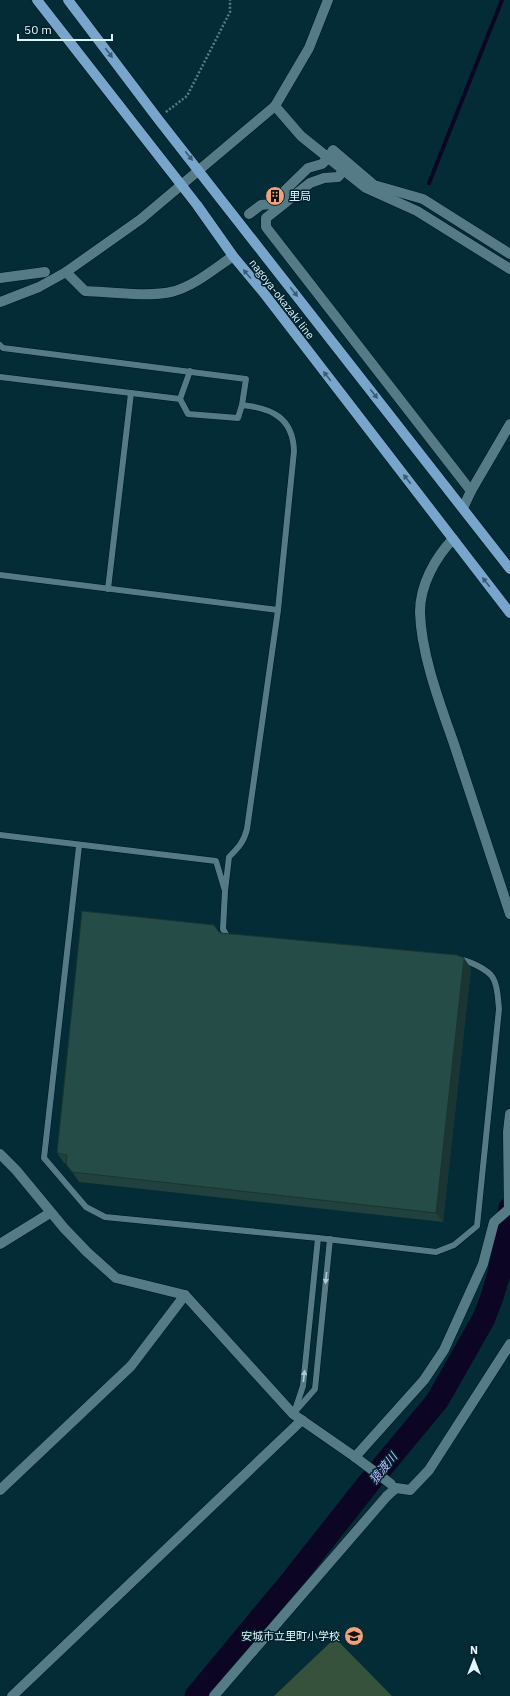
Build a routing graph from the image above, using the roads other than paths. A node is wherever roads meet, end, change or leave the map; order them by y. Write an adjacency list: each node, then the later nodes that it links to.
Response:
1 (37, 0): 8 (main road, nagoya-okazaki line)
2 (68, 0): 6 (main road, nagoya-okazaki line, one-way to 6)
3 (328, 0): 4 (street)
4 (275, 106): 5 (street); 6 (street)
5 (328, 158): 7 (street); 9 (street); 10 (street)
6 (199, 169): 8 (street); 25 (main road, nagoya-okazaki line, one-way to 25)
7 (344, 170): 12 (street); 24 (street)
8 (181, 185): 11 (main road, nagoya-okazaki line); 14 (street)
9 (249, 214)
10 (510, 254)
11 (233, 256): 14 (street); 26 (main road, nagoya-okazaki line, one-way to 11)
12 (510, 269)
13 (45, 272): 15 (street)
14 (66, 272): 16 (street)
15 (0, 278)
16 (0, 302)
17 (0, 345): 18 (lane)
18 (190, 372): 21 (lane); 22 (lane)
19 (0, 377): 20 (lane)
20 (131, 393): 21 (lane); 29 (lane)
21 (180, 399): 22 (lane)
22 (242, 405): 30 (lane)
23 (510, 424): 24 (street)
24 (471, 491): 25 (street)
25 (463, 508): 27 (main road, nagoya-okazaki line)
26 (453, 539): 31 (main road, nagoya-okazaki line, one-way to 26); 35 (street)
27 (510, 569)
28 (0, 575): 29 (lane)
29 (108, 589): 30 (lane)
30 (278, 610): 34 (lane)
31 (510, 613)
32 (0, 836): 33 (lane)
33 (79, 846): 34 (lane); 42 (lane)
34 (225, 891): 36 (lane)
35 (510, 914)
36 (235, 938)
37 (449, 958): 43 (lane)
38 (510, 1114): 40 (street)
39 (0, 1154): 41 (street)
40 (510, 1209): 49 (street)
41 (50, 1213): 44 (street); 45 (street)
42 (318, 1238): 43 (lane); 47 (lane, one-way to 42)
43 (330, 1239): 47 (lane, one-way to 47)
44 (0, 1244)
45 (185, 1295): 47 (street); 51 (street)
46 (510, 1344): 50 (street)
47 (294, 1414): 48 (street)
48 (302, 1420): 49 (street); 52 (street)
49 (355, 1457): 50 (street)
50 (393, 1486): 53 (street)
51 (0, 1490)
52 (12, 1696)
53 (214, 1696)

